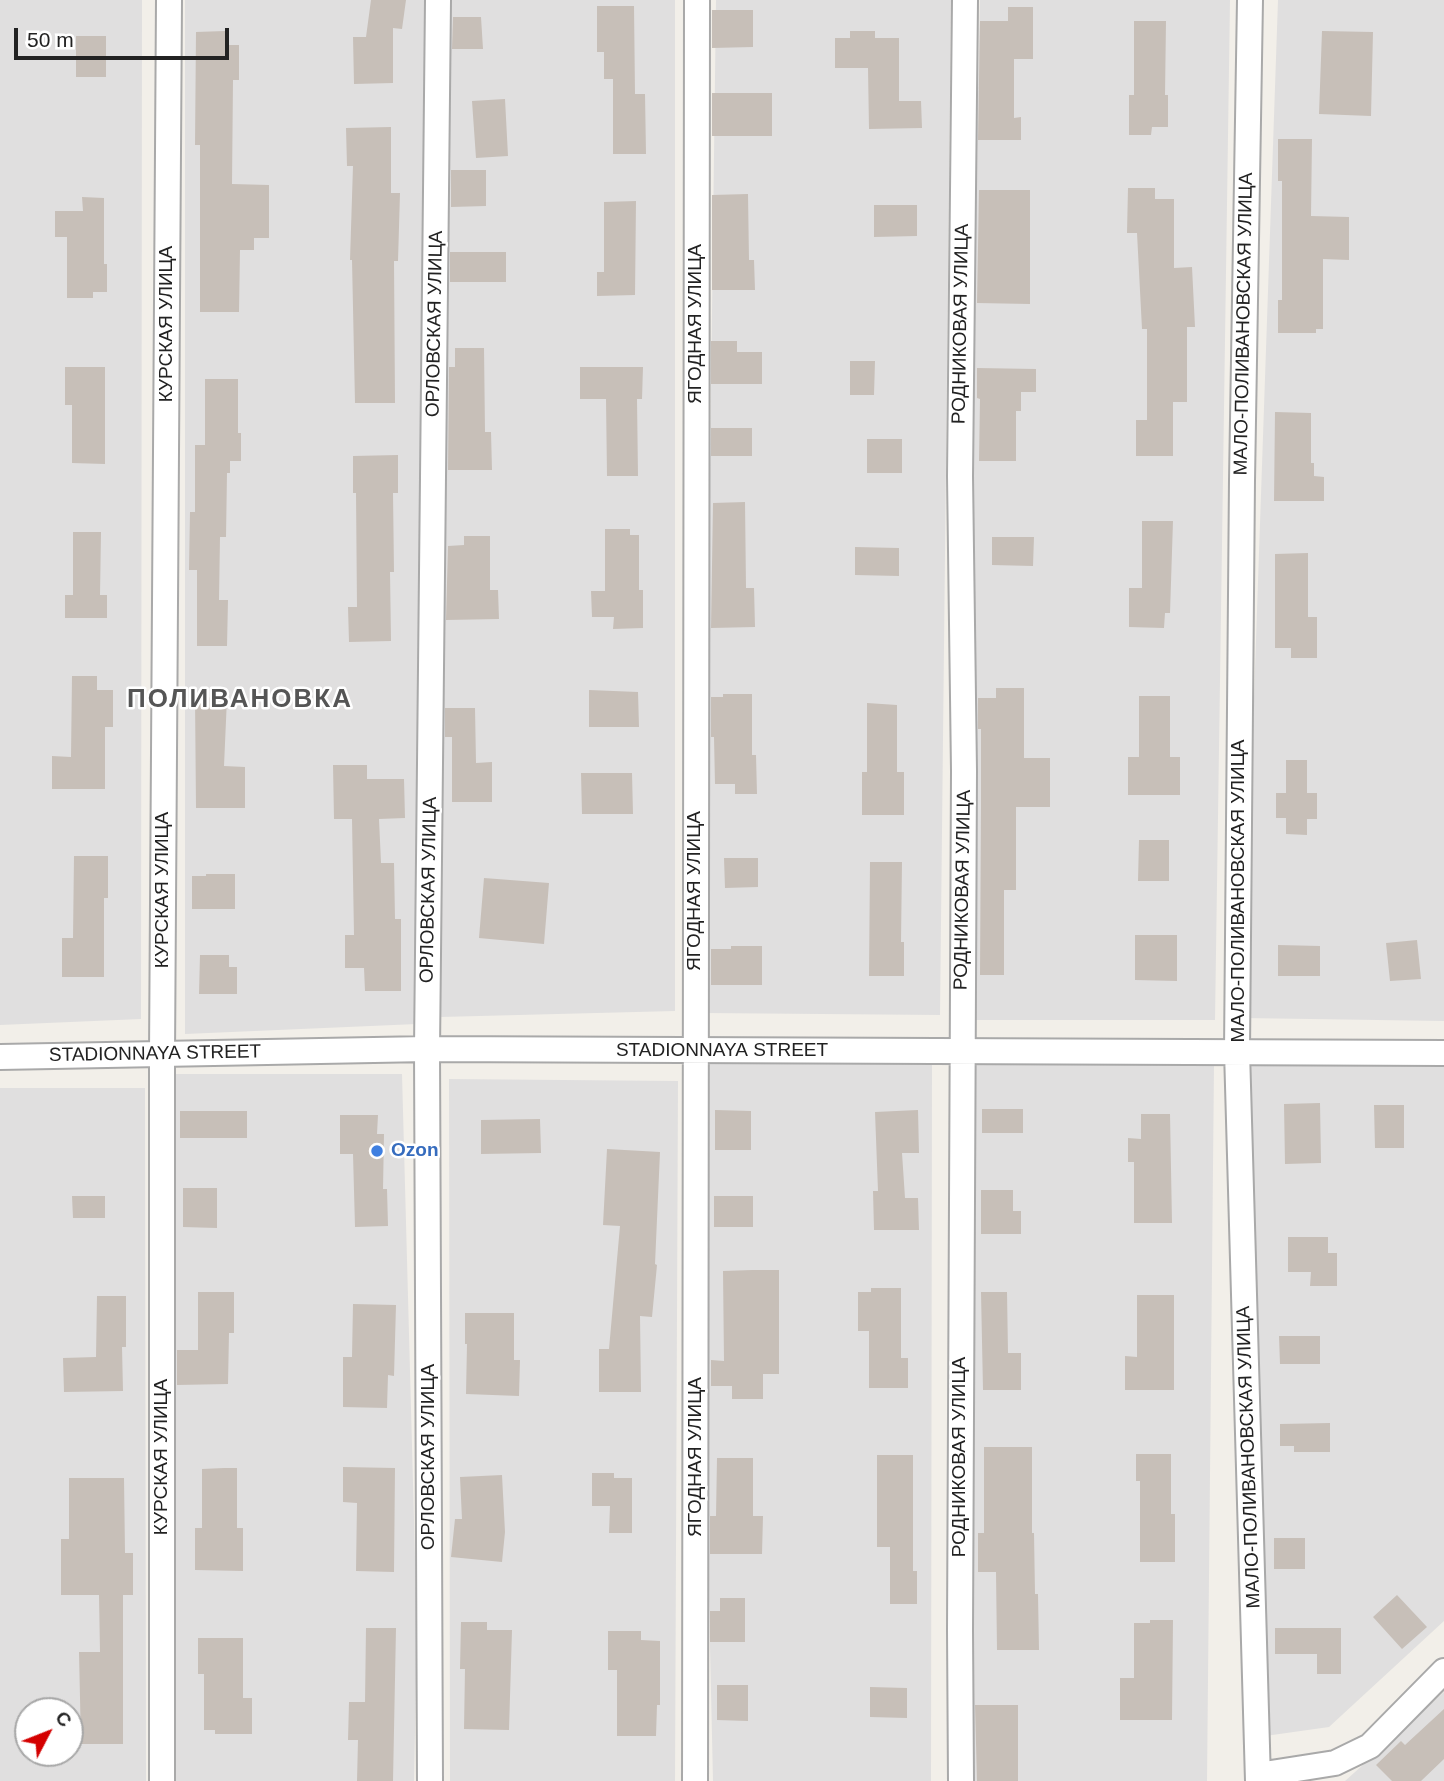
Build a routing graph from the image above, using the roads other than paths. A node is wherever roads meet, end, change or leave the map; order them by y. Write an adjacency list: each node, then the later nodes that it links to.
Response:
1 (169, 0): 10 (street, КУРСКАЯ УЛИЦА)
2 (438, 0): 6 (street, ОРЛОВСКАЯ УЛИЦА)
3 (697, 0): 7 (street, ЯГОДНАЯ УЛИЦА)
4 (965, 0): 9 (street, РОДНИКОВАЯ УЛИЦА)
5 (1250, 0): 8 (street, МАЛО-ПОЛИВАНОВСКАЯ УЛИЦА)
6 (427, 1049): 7 (street, STADIONNAYA STREET); 10 (street, STADIONNAYA STREET); 16 (street, ОРЛОВСКАЯ УЛИЦА)
7 (695, 1051): 9 (street, STADIONNAYA STREET); 17 (street, ЯГОДНАЯ УЛИЦА)
8 (1237, 1051): 9 (street, STADIONNAYA STREET); 11 (street, STADIONNAYA STREET); 14 (street, МАЛО-ПОЛИВАНОВСКАЯ УЛИЦА)
9 (962, 1052): 18 (street, РОДНИКОВАЯ УЛИЦА)
10 (162, 1053): 12 (street, STADIONNAYA STREET); 15 (street, КУРСКАЯ УЛИЦА)
11 (1444, 1053)
12 (0, 1057)
13 (1444, 1671): 14 (street)
14 (1258, 1778)
15 (162, 1781)
16 (430, 1781)
17 (695, 1781)
18 (961, 1781)

